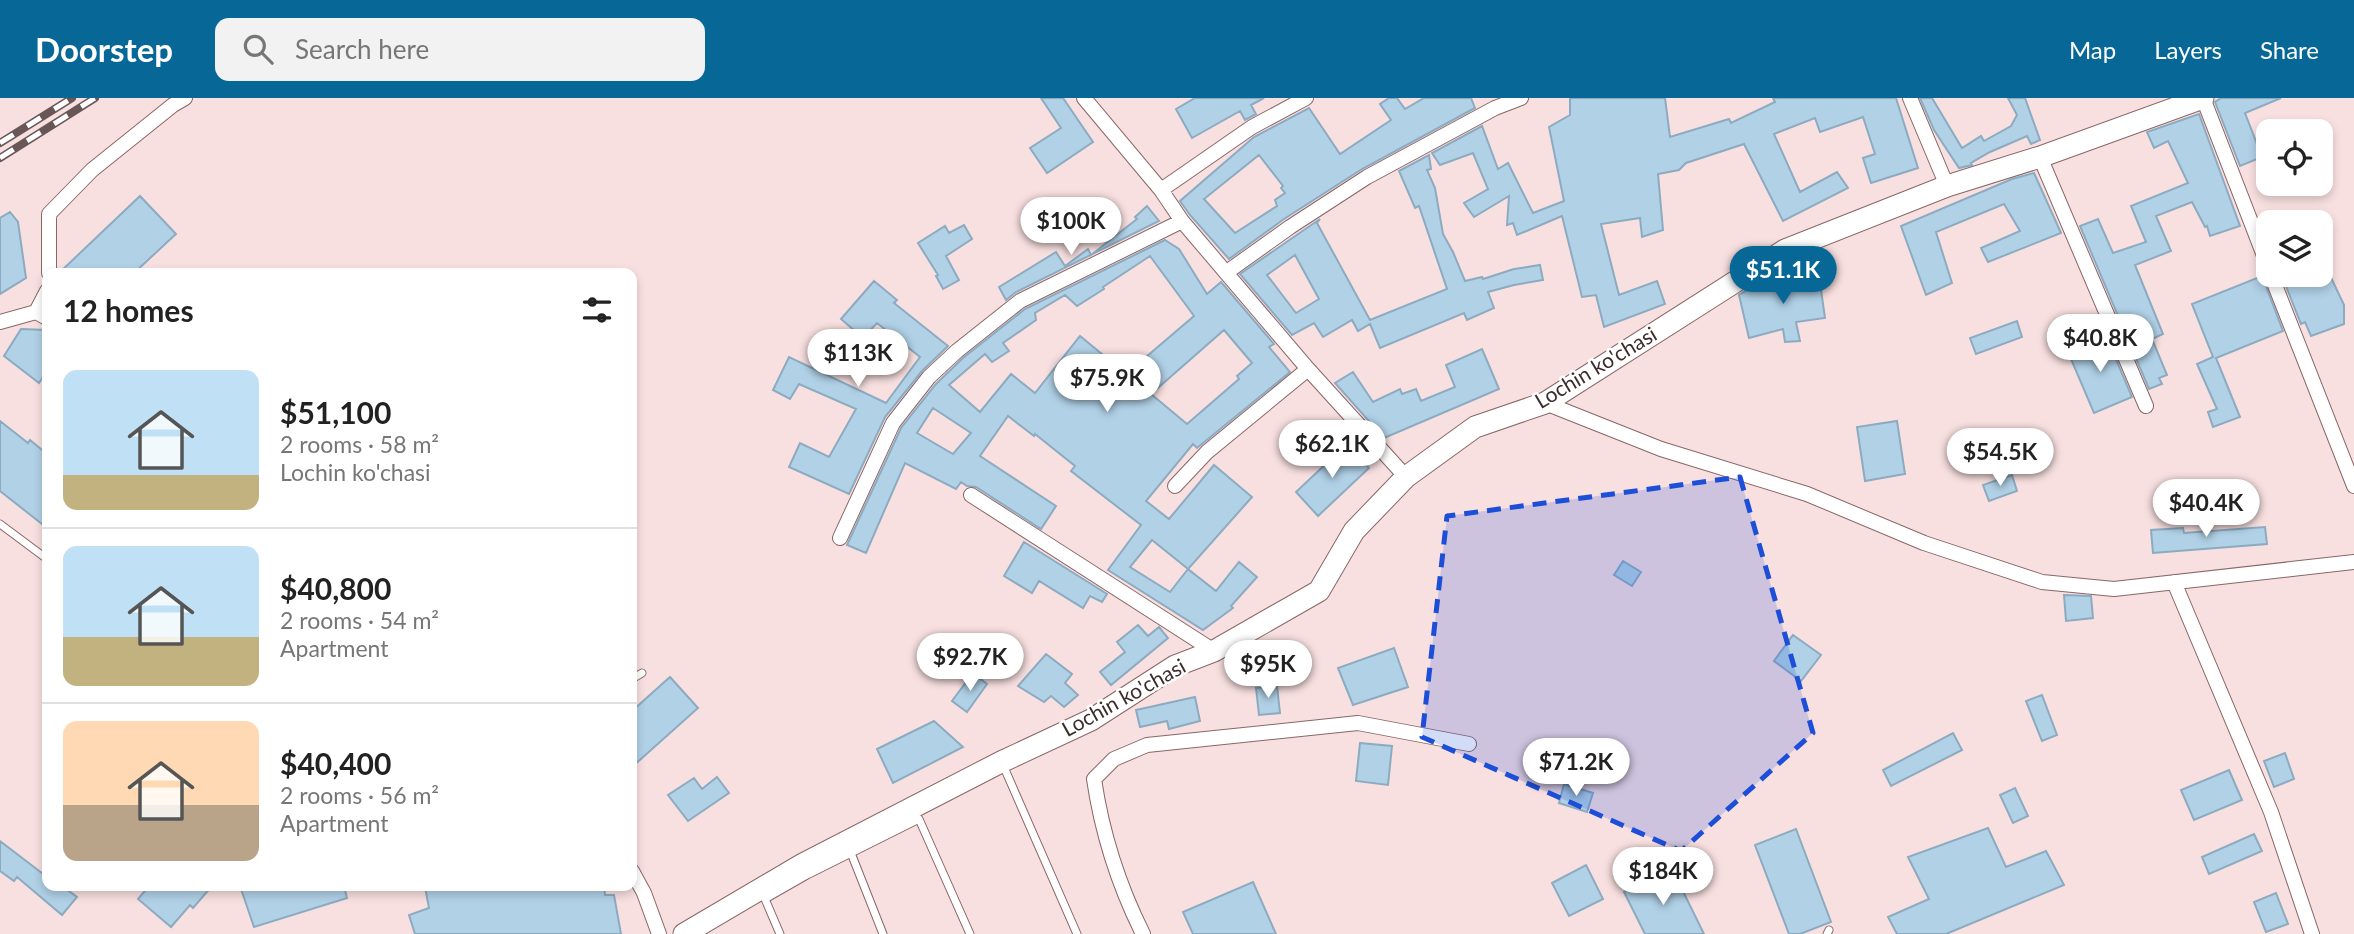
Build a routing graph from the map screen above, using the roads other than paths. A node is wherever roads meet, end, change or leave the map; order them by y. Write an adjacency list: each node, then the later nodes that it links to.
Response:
1 (186, 98): 12 (street)
2 (1084, 98): 9 (street)
3 (1306, 98): 9 (street)
4 (1521, 98): 13 (street)
5 (1910, 98): 8 (street)
6 (2203, 98): 7 (street, Lochin ko'chasi); 11 (street)
7 (2040, 157): 8 (street, Lochin ko'chasi); 19 (street)
8 (1947, 186): 18 (street, Lochin ko'chasi)
9 (1161, 190): 10 (street)
10 (1182, 221): 13 (street); 25 (street)
11 (2256, 235)
12 (49, 268)
13 (1227, 272): 17 (street)
14 (2277, 287): 22 (street)
15 (42, 315): 16 (street)
16 (0, 322)
17 (1308, 369): 20 (street); 21 (street)
18 (1545, 403): 20 (street, Lochin ko'chasi); 28 (street)
19 (2146, 406)
20 (1406, 477): 29 (street, Lochin ko'chasi)
21 (1175, 486)
22 (2354, 486)
23 (971, 495): 29 (street)
24 (0, 524): 26 (lane)
25 (840, 538)
26 (42, 555)
27 (2354, 562): 28 (street)
28 (2174, 582): 43 (street)
29 (1214, 651): 33 (street, Lochin ko'chasi)
30 (642, 673): 31 (lane)
31 (637, 676)
32 (1469, 744): 42 (street)
33 (1002, 762): 37 (street, Lochin ko'chasi); 41 (lane)
34 (851, 853): 38 (lane); 39 (lane); 40 (lane)
35 (637, 880): 36 (street)
36 (659, 934)
37 (684, 934)
38 (780, 934)
39 (883, 934)
40 (970, 934)
41 (1077, 934)
42 (1143, 934)
43 (2312, 934)

